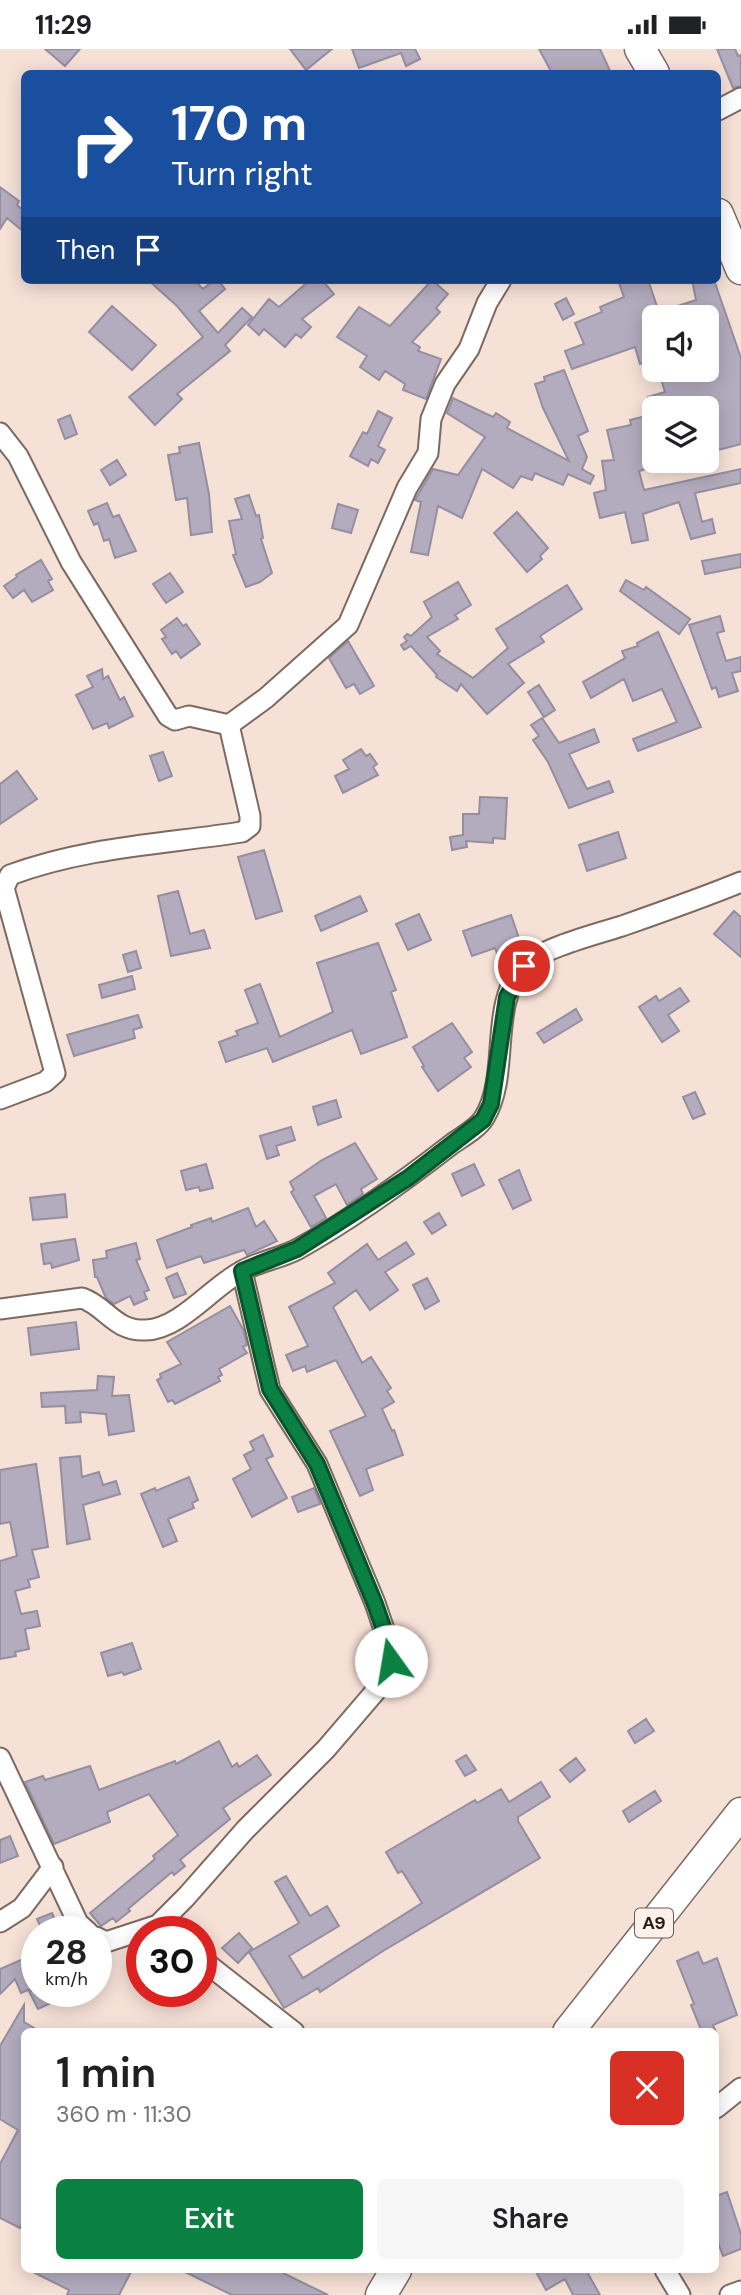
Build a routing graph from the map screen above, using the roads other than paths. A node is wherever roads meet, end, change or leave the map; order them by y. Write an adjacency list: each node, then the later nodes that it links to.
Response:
1 (640, 49): 2 (main road)
2 (652, 70)
3 (741, 98): 4 (street)
4 (721, 108)
5 (721, 221): 6 (main road)
6 (741, 269)
7 (499, 284): 9 (street)
8 (0, 433): 9 (street)
9 (229, 725): 11 (street)
10 (741, 882): 12 (street)
11 (0, 1100)
12 (242, 1271): 13 (street); 18 (street)
13 (0, 1309)
14 (0, 1758): 16 (street)
15 (741, 1814): 22 (main road, A9)
16 (53, 1867): 17 (street); 19 (street)
17 (75, 1916)
18 (173, 1916)
19 (0, 1922)
20 (217, 1971): 21 (street)
21 (289, 2028)
22 (571, 2028)
23 (741, 2088): 24 (street)
24 (719, 2106)
25 (394, 2273): 28 (main road)
26 (668, 2273): 29 (street)
27 (741, 2291): 30 (street)
28 (381, 2295)
29 (680, 2295)
30 (730, 2295)

